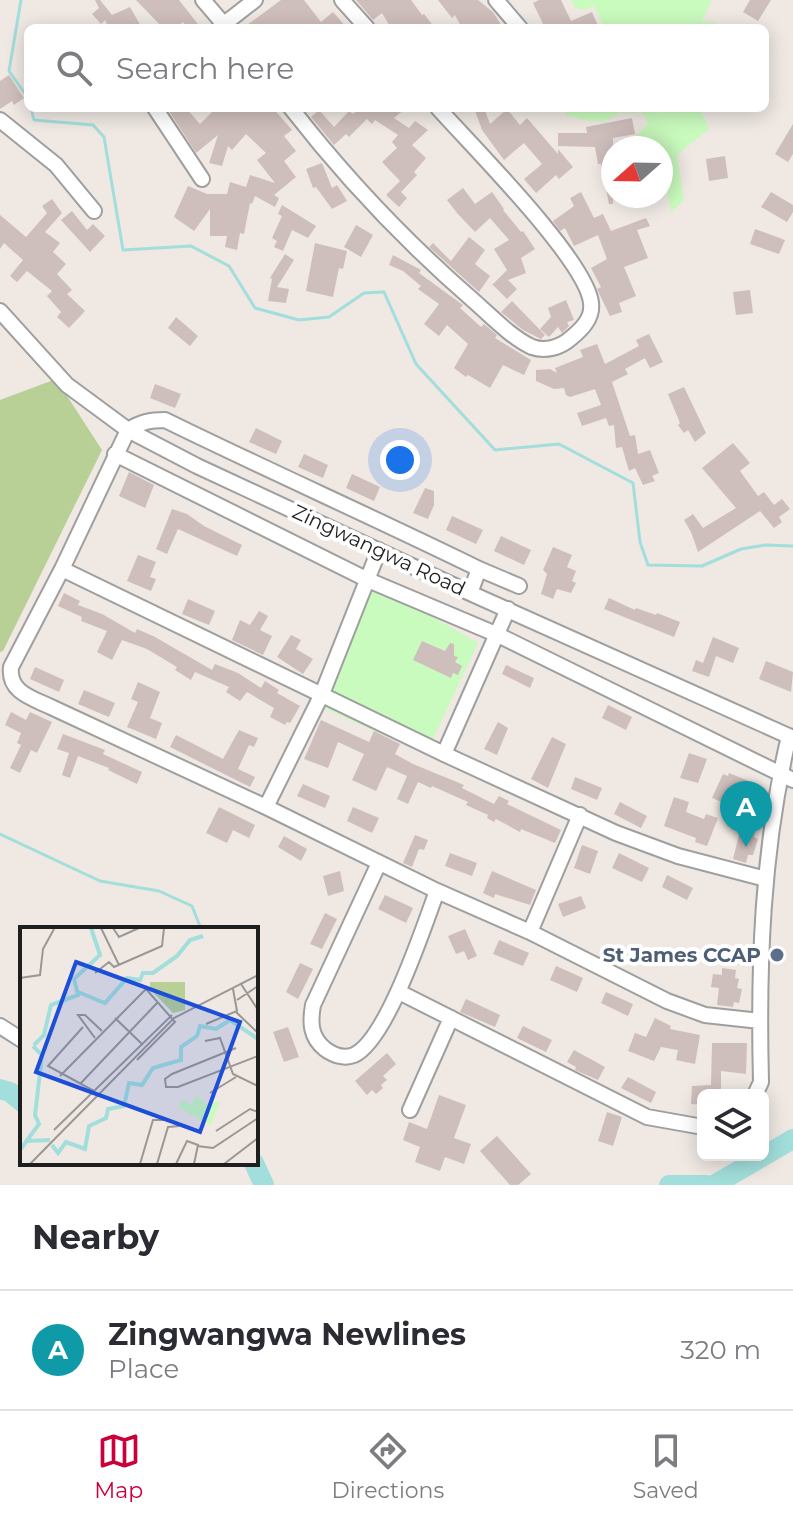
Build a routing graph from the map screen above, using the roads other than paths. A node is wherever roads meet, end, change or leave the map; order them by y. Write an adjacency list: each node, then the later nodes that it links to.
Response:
1 (203, 0): 5 (street)
2 (255, 0): 6 (street)
3 (342, 0): 7 (street)
4 (496, 0): 8 (street)
5 (222, 24)
6 (227, 24)
7 (363, 24)
8 (517, 24)
9 (158, 112): 13 (street)
10 (294, 112): 11 (street)
11 (442, 112)
12 (0, 120): 14 (street)
13 (202, 179)
14 (94, 211)
15 (0, 311): 16 (street, Zingwangwa Road)
16 (128, 430): 17 (street); 18 (street); 19 (street, Zingwangwa Road)
17 (115, 454): 21 (street); 23 (street)
18 (362, 511): 19 (street); 22 (street)
19 (349, 536): 20 (street, Zingwangwa Road)
20 (379, 550): 23 (street); 25 (street, Zingwangwa Road)
21 (62, 569): 28 (street); 32 (street)
22 (479, 569): 24 (street); 25 (street)
23 (368, 580): 27 (street); 28 (street)
24 (519, 586)
25 (470, 593): 26 (street, Zingwangwa Road)
26 (508, 609): 27 (street); 29 (street, Zingwangwa Road)
27 (498, 635): 30 (street); 31 (street)
28 (322, 694): 30 (street); 32 (street)
29 (791, 737): 31 (street)
30 (444, 754): 33 (street)
31 (786, 777): 35 (street)
32 (266, 807): 34 (street)
33 (580, 815): 35 (street); 37 (street)
34 (379, 863): 36 (street); 38 (street)
35 (766, 879): 40 (street)
36 (437, 891): 37 (street); 38 (street)
37 (530, 932): 40 (street)
38 (399, 992): 39 (street)
39 (451, 1018): 44 (street); 45 (street)
40 (760, 1021): 43 (street)
41 (0, 1026): 42 (street)
42 (20, 1039)
43 (758, 1089)
44 (410, 1110)
45 (697, 1126)

